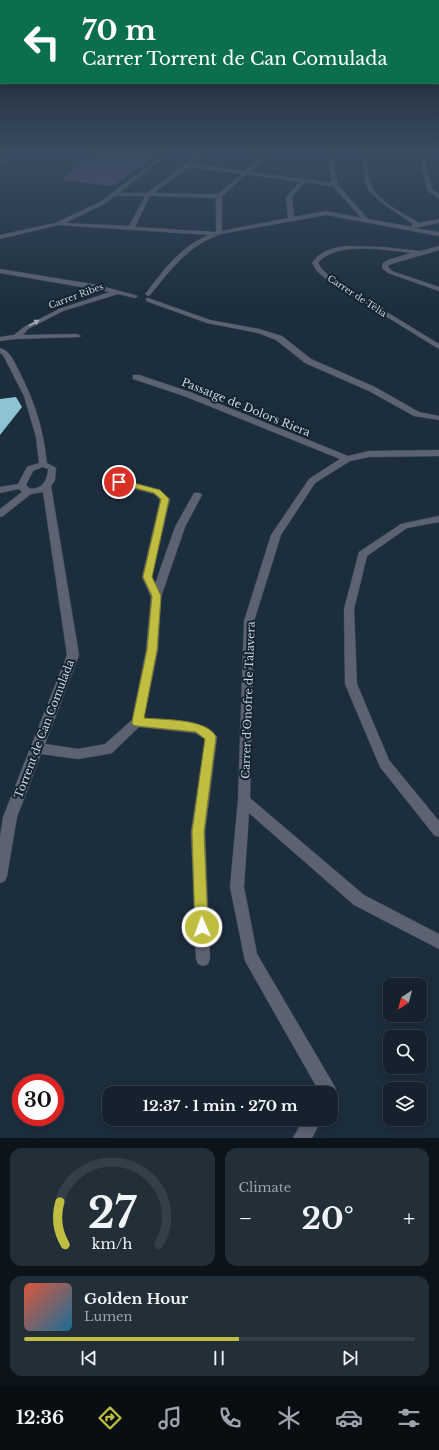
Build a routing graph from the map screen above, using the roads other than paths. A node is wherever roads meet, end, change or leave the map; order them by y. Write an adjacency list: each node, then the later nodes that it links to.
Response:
1 (100, 204): 11 (street)
2 (143, 204): 14 (street)
3 (219, 204): 16 (street)
4 (290, 204): 7 (street)
5 (352, 204): 8 (street)
6 (388, 204): 12 (street)
7 (291, 219): 8 (street); 16 (street)
8 (365, 219): 13 (street)
9 (439, 221): 10 (street)
10 (432, 223): 12 (street); 17 (street)
11 (57, 224): 14 (street); 18 (street)
12 (418, 225): 13 (street)
13 (406, 226): 17 (street)
14 (131, 229): 15 (street)
15 (197, 232): 16 (street); 19 (street)
16 (219, 233): 19 (street)
17 (439, 233)
18 (0, 237)
19 (204, 238): 25 (street)
20 (439, 248): 21 (street)
21 (423, 253): 23 (street); 29 (street, Carrer de Tèlia)
22 (0, 271): 24 (street)
23 (439, 289)
24 (117, 292): 25 (street); 27 (street, Carrer Ribes, one-way to 24)
25 (148, 297): 32 (street)
26 (77, 336): 27 (street)
27 (16, 337): 28 (street)
28 (0, 339)
29 (439, 347)
30 (0, 350): 35 (street)
31 (136, 377): 34 (street, Passatge de Dolors Riera)
32 (439, 418)
33 (439, 453): 34 (street, Carrer d'Onofre de Talavera)
34 (347, 459): 46 (street, Carrer d'Onofre de Talavera)
35 (43, 464): 37 (street); 38 (street)
36 (119, 482): 43 (street)
37 (47, 487): 38 (street); 45 (street, Torrent de Can Comulada)
38 (25, 489): 39 (street); 41 (street)
39 (0, 490)
40 (197, 494): 43 (street)
41 (0, 514)
42 (439, 519): 47 (street)
43 (156, 596): 44 (street)
44 (137, 722): 45 (street); 50 (street)
45 (37, 748): 48 (street, Torrent de Can Comulada)
46 (244, 800): 49 (street); 51 (street, Carrer d'Onofre de Talavera)
47 (439, 831)
48 (0, 876)
49 (439, 942)
50 (202, 959)
51 (325, 1086)
52 (310, 1126): 53 (street)
53 (302, 1138)

